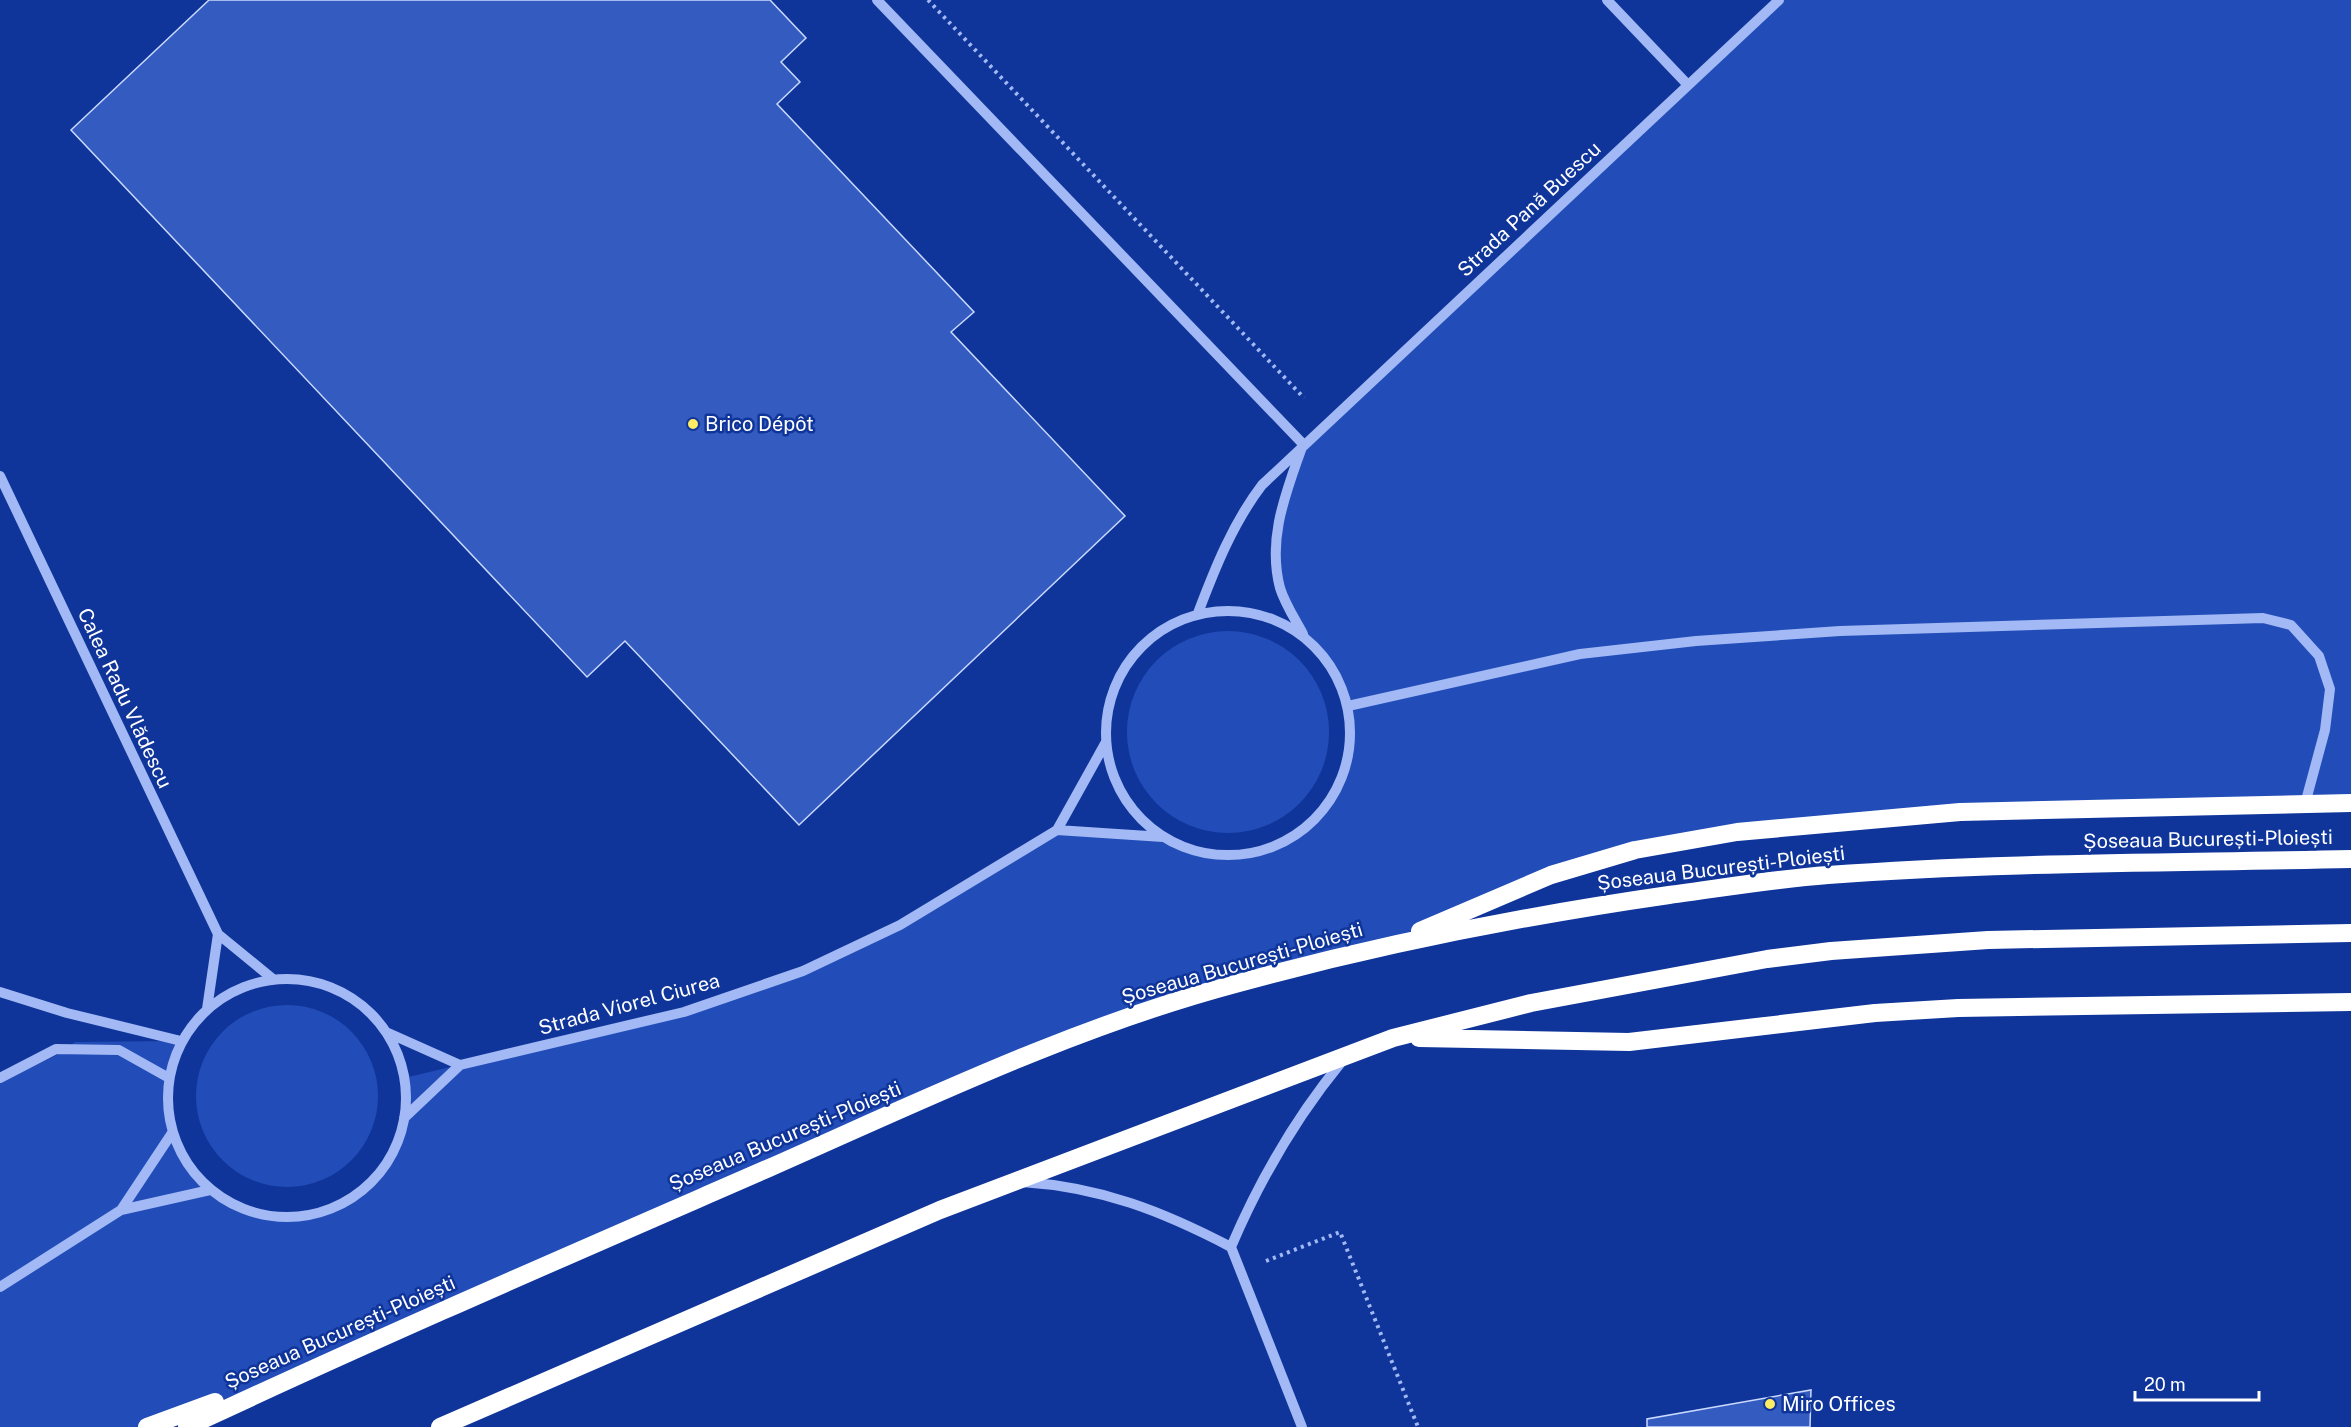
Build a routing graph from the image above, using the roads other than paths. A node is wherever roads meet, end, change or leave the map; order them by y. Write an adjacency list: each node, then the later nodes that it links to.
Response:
1 (877, 0): 5 (street)
2 (1607, 0): 4 (street)
3 (1779, 0): 4 (street, Strada Pană Buescu)
4 (1688, 84): 5 (street, Strada Pană Buescu)
5 (1303, 444): 7 (street, Strada Pană Buescu); 8 (street, Strada Pană Buescu)
6 (0, 476): 17 (street, Calea Radu Vlădescu)
7 (1198, 613): 8 (street); 10 (street)
8 (1303, 634): 9 (street)
9 (1348, 706): 12 (street); 14 (street)
10 (1106, 742): 13 (street, Strada Viorel Ciurea); 14 (street)
11 (2351, 803): 12 (highway)
12 (2305, 804): 18 (highway)
13 (1057, 830): 14 (street); 27 (street, Strada Viorel Ciurea)
14 (1163, 837)
15 (2351, 859): 18 (highway, Șoseaua București-Ploiești)
16 (2351, 933): 24 (highway)
17 (218, 934): 19 (street, Calea Radu Vlădescu); 22 (street)
18 (1385, 946): 37 (highway, Șoseaua București-Ploiești)
19 (273, 979): 22 (street); 23 (street)
20 (0, 992): 25 (street)
21 (2351, 1002): 24 (highway)
22 (207, 1009): 25 (street)
23 (386, 1032): 27 (street); 30 (street)
24 (1393, 1038): 26 (highway)
25 (181, 1041): 29 (street)
26 (1348, 1053): 32 (highway); 35 (street)
27 (460, 1065): 30 (street)
28 (0, 1077): 29 (street)
29 (169, 1078): 31 (street)
30 (404, 1118): 33 (street)
31 (172, 1133): 33 (street); 34 (street)
32 (1010, 1182): 35 (street); 40 (highway)
33 (210, 1191): 34 (street)
34 (121, 1210): 36 (street)
35 (1231, 1247): 41 (street)
36 (0, 1287)
37 (324, 1363): 38 (highway); 39 (highway, Șoseaua București-Ploiești)
38 (147, 1427)
39 (187, 1427)
40 (440, 1427)
41 (1302, 1427)

